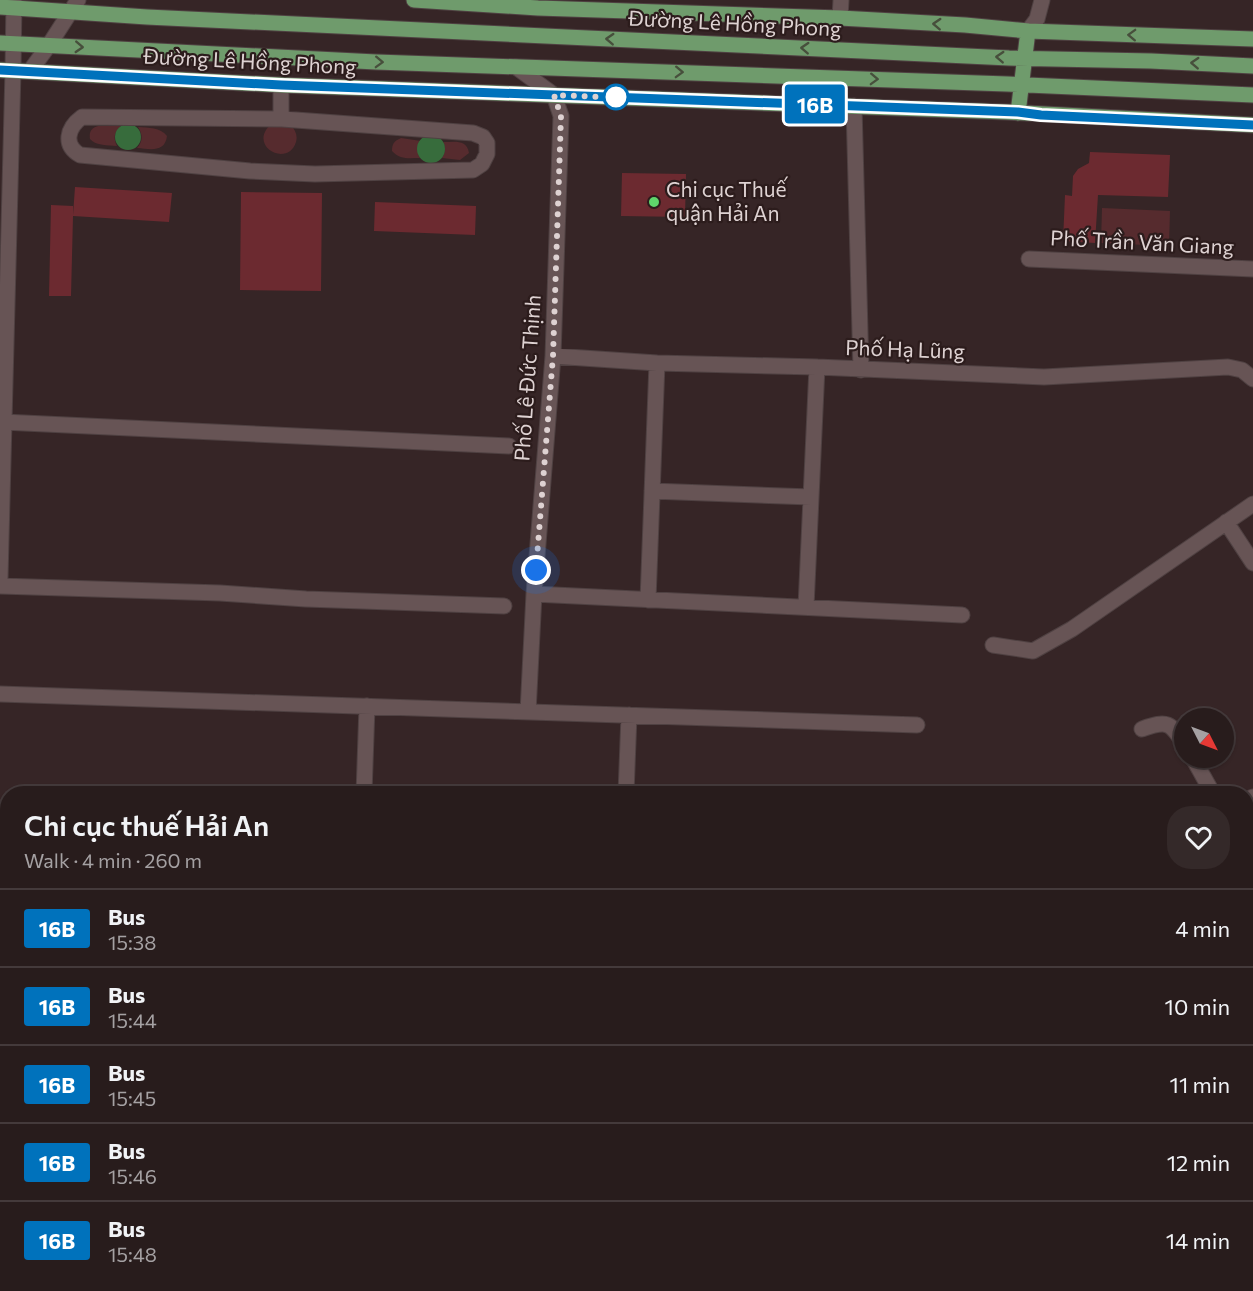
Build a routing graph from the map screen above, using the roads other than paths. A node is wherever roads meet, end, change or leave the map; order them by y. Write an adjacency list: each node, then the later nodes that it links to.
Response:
1 (414, 0): 6 (main road, Đường Lê Hồng Phong)
2 (841, 0): 6 (street)
3 (1042, 0): 7 (street)
4 (9, 5): 5 (main road, Đường Lê Hồng Phong); 9 (street)
5 (74, 6): 10 (street); 11 (main road, Đường Lê Hồng Phong, one-way to 5)
6 (840, 18): 7 (main road, Đường Lê Hồng Phong, one-way to 6)
7 (1028, 31): 8 (main road, Đường Lê Hồng Phong, one-way to 7); 11 (main road)
8 (1253, 39)
9 (7, 43): 10 (main road, Đường Lê Hồng Phong); 14 (street)
10 (50, 45): 13 (main road, Đường Lê Hồng Phong, one-way to 13); 15 (street)
11 (1023, 58): 12 (main road, Đường Lê Hồng Phong, one-way to 11); 16 (main road)
12 (1253, 66)
13 (516, 67): 16 (main road, Đường Lê Hồng Phong, one-way to 16); 18 (street)
14 (7, 70): 15 (main road, Đường Lê Hồng Phong); 24 (street)
15 (30, 71): 17 (main road, Đường Lê Hồng Phong)
16 (1021, 84): 19 (main road, Đường Lê Hồng Phong); 21 (main road)
17 (281, 85): 18 (main road, Đường Lê Hồng Phong); 22 (street)
18 (554, 95): 20 (main road, Đường Lê Hồng Phong); 28 (street, Phố Lê Đức Thịnh)
19 (1253, 95)
20 (854, 106): 21 (main road, Đường Lê Hồng Phong); 31 (street)
21 (1018, 112): 23 (main road, Đường Lê Hồng Phong)
22 (282, 119): 22 (street)
23 (1253, 125)
24 (4, 229): 27 (street)
25 (1029, 259): 26 (street, Phố Trần Văn Giang)
26 (1253, 269)
27 (3, 340): 33 (street)
28 (553, 356): 29 (street, Phố Hạ Lũng); 42 (street, Phố Lê Đức Thịnh)
29 (657, 363): 30 (street, Phố Hạ Lũng); 35 (street)
30 (817, 368): 31 (street, Phố Hạ Lũng); 36 (street)
31 (861, 370): 32 (street, Phố Hạ Lũng)
32 (1253, 379)
33 (3, 422): 34 (street); 40 (street)
34 (509, 446)
35 (652, 491): 36 (street); 43 (street)
36 (811, 497): 45 (street)
37 (1253, 504): 38 (street)
38 (1226, 522): 39 (street); 47 (street)
39 (1253, 562)
40 (0, 578)
41 (0, 586): 44 (street)
42 (534, 594): 43 (street); 50 (street, Phố Lê Đức Thịnh)
43 (648, 600): 45 (street)
44 (504, 606)
45 (806, 608): 46 (street)
46 (962, 615)
47 (993, 645)
48 (0, 694): 49 (street)
49 (367, 706): 50 (street); 56 (street)
50 (528, 712): 51 (street)
51 (629, 716): 52 (street); 57 (street)
52 (917, 725)
53 (1142, 729): 54 (street)
54 (1174, 731)
55 (1199, 768): 58 (street)
56 (364, 786)
57 (626, 786)
58 (1209, 786)

